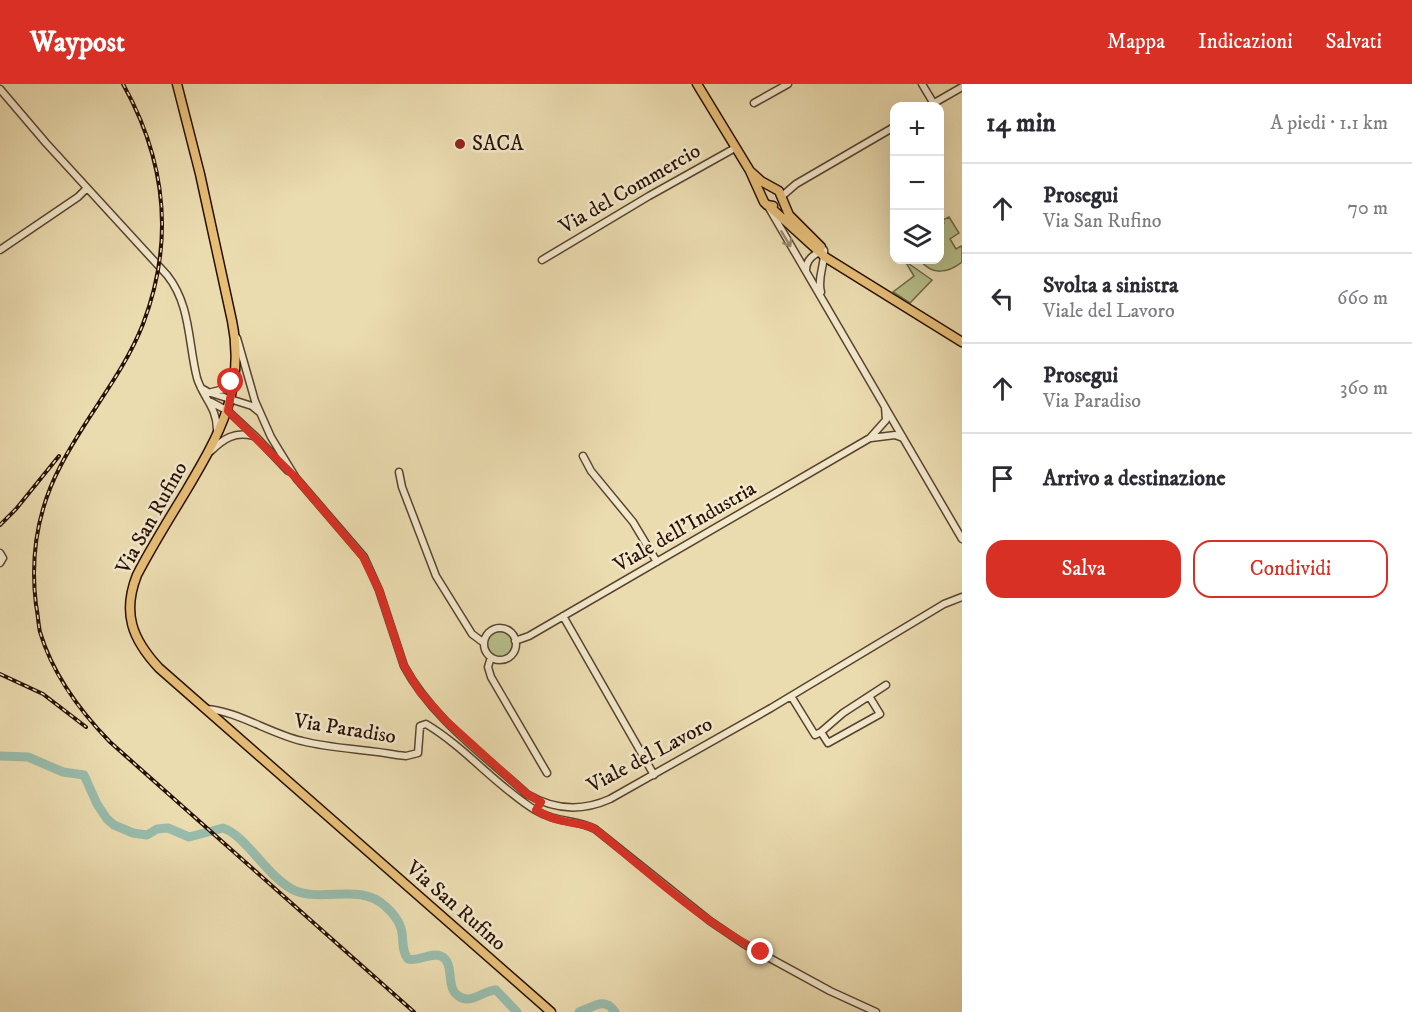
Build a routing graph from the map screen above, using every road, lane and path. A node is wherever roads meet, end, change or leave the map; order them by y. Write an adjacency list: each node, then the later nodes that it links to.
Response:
1 (177, 84): 26 (main road, Via San Rufino)
2 (697, 84): 11 (main road)
3 (788, 84): 9 (street)
4 (922, 84): 7 (street)
5 (962, 87): 8 (street)
6 (0, 88): 14 (street)
7 (931, 102)
8 (937, 102)
9 (754, 103)
10 (890, 129): 13 (street)
11 (735, 148): 12 (main road); 20 (street, Via del Commercio)
12 (750, 171): 15 (main road); 17 (main road)
13 (796, 184): 15 (street); 16 (street)
14 (87, 188): 18 (street); 29 (street)
15 (774, 189): 16 (main road); 17 (main road)
16 (781, 198): 17 (main road); 19 (main road)
17 (767, 204): 19 (main road); 22 (street, one-way to 22)
18 (0, 250)
19 (823, 253): 21 (main road); 22 (street); 23 (street); 25 (main road)
20 (542, 260)
21 (842, 268): 23 (street); 25 (main road)
22 (806, 272): 24 (street)
23 (821, 275): 24 (street)
24 (826, 304): 31 (street)
25 (904, 306): 27 (main road)
26 (235, 335): 28 (main road, Via San Rufino); 33 (street, Viale del Lavoro)
27 (962, 342)
28 (235, 372): 29 (street); 30 (main road, Via San Rufino)
29 (207, 394): 30 (street); 32 (street, Viale del Lavoro); 40 (street)
30 (231, 400): 32 (main road, Via San Rufino); 33 (street)
31 (885, 407): 34 (street); 35 (street)
32 (228, 411): 37 (street, Viale del Lavoro); 40 (main road, Via San Rufino)
33 (261, 414): 44 (street, Viale del Lavoro)
34 (896, 425): 35 (street); 36 (street, Viale dell'Industria); 39 (street)
35 (882, 426): 38 (street, Viale dell'Industria)
36 (884, 435): 38 (street, Viale dell'Industria); 39 (street, Viale dell'Industria)
37 (257, 438): 41 (street); 44 (street, Viale del Lavoro)
38 (870, 438): 48 (street, Viale dell'Industria)
39 (903, 438): 45 (street)
40 (215, 441): 41 (main road, Via San Rufino)
41 (208, 453): 58 (main road, Via San Rufino)
42 (583, 456): 48 (street)
43 (399, 472): 53 (street)
44 (296, 478): 62 (street, Viale del Lavoro)
45 (962, 539)
46 (0, 553): 47 (street)
47 (0, 562)
48 (657, 562): 51 (street, Viale dell'Industria)
49 (962, 591): 50 (street)
50 (959, 597): 56 (street, Viale del Lavoro)
51 (563, 616): 52 (street, Viale dell'Industria); 61 (street)
52 (515, 641): 53 (street); 54 (street)
53 (484, 643): 54 (street)
54 (491, 657): 60 (street)
55 (886, 685): 57 (street)
56 (791, 696): 59 (street); 61 (street, Viale del Lavoro)
57 (869, 696): 59 (street); 59 (street)
58 (206, 709): 63 (street, Via Paradiso); 64 (main road, Via San Rufino)
59 (820, 732)
60 (547, 773)
61 (654, 775): 62 (street, Viale del Lavoro)
62 (541, 802): 63 (street)
63 (536, 810): 65 (street, Via Paradiso)
64 (551, 1012)
65 (876, 1012)

